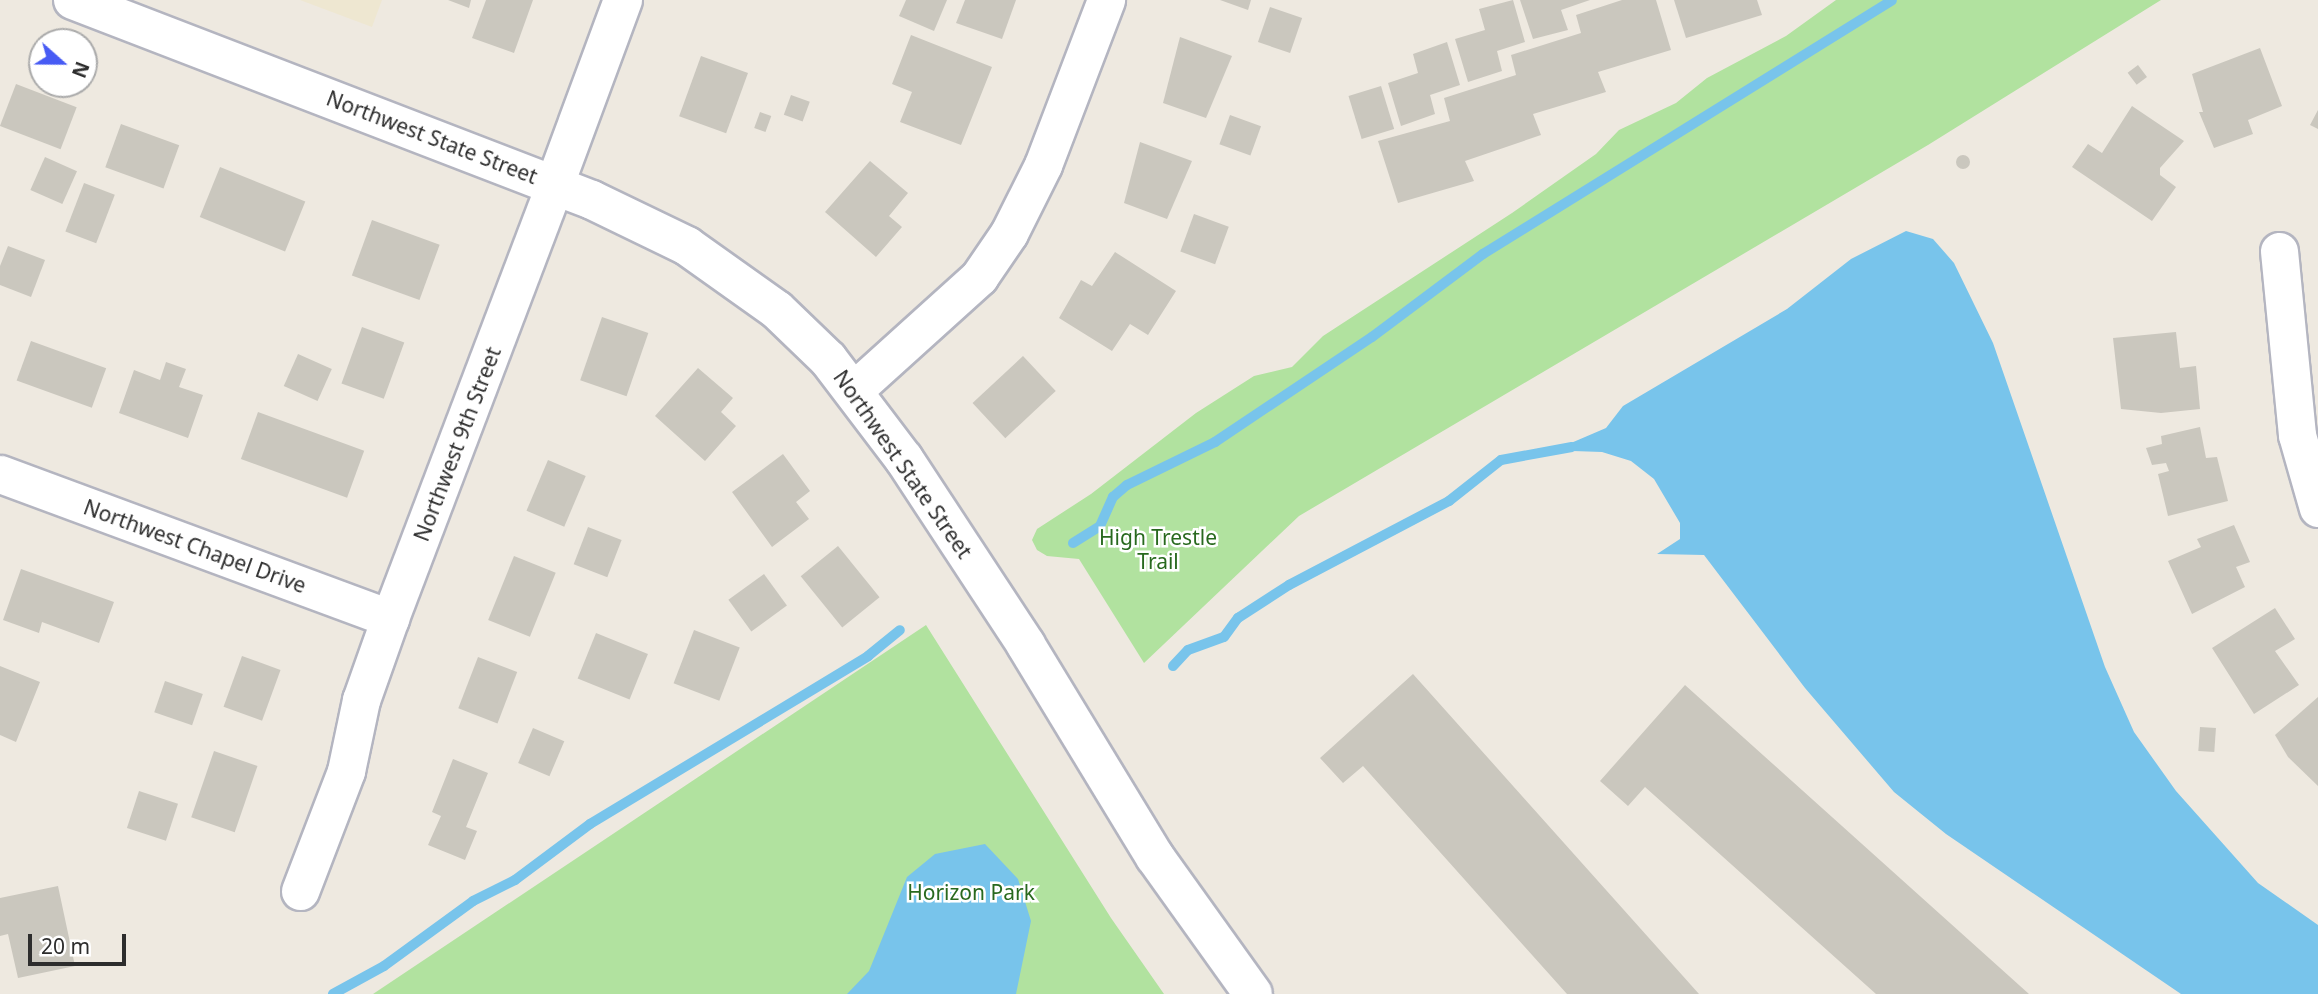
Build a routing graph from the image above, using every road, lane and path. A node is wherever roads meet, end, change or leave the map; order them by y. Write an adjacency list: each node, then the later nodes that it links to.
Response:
1 (73, 0): 4 (main road, Northwest State Street)
2 (623, 0): 4 (main road, Northwest 9th Street)
3 (1106, 0): 6 (street)
4 (555, 184): 6 (main road, Northwest State Street); 9 (street, Northwest 9th Street)
5 (2279, 251): 8 (street)
6 (854, 390): 11 (main road, Northwest State Street)
7 (0, 474): 9 (street, Northwest Chapel Drive)
8 (2318, 508)
9 (390, 618): 10 (street, Northwest 9th Street)
10 (300, 891)
11 (1254, 994)

